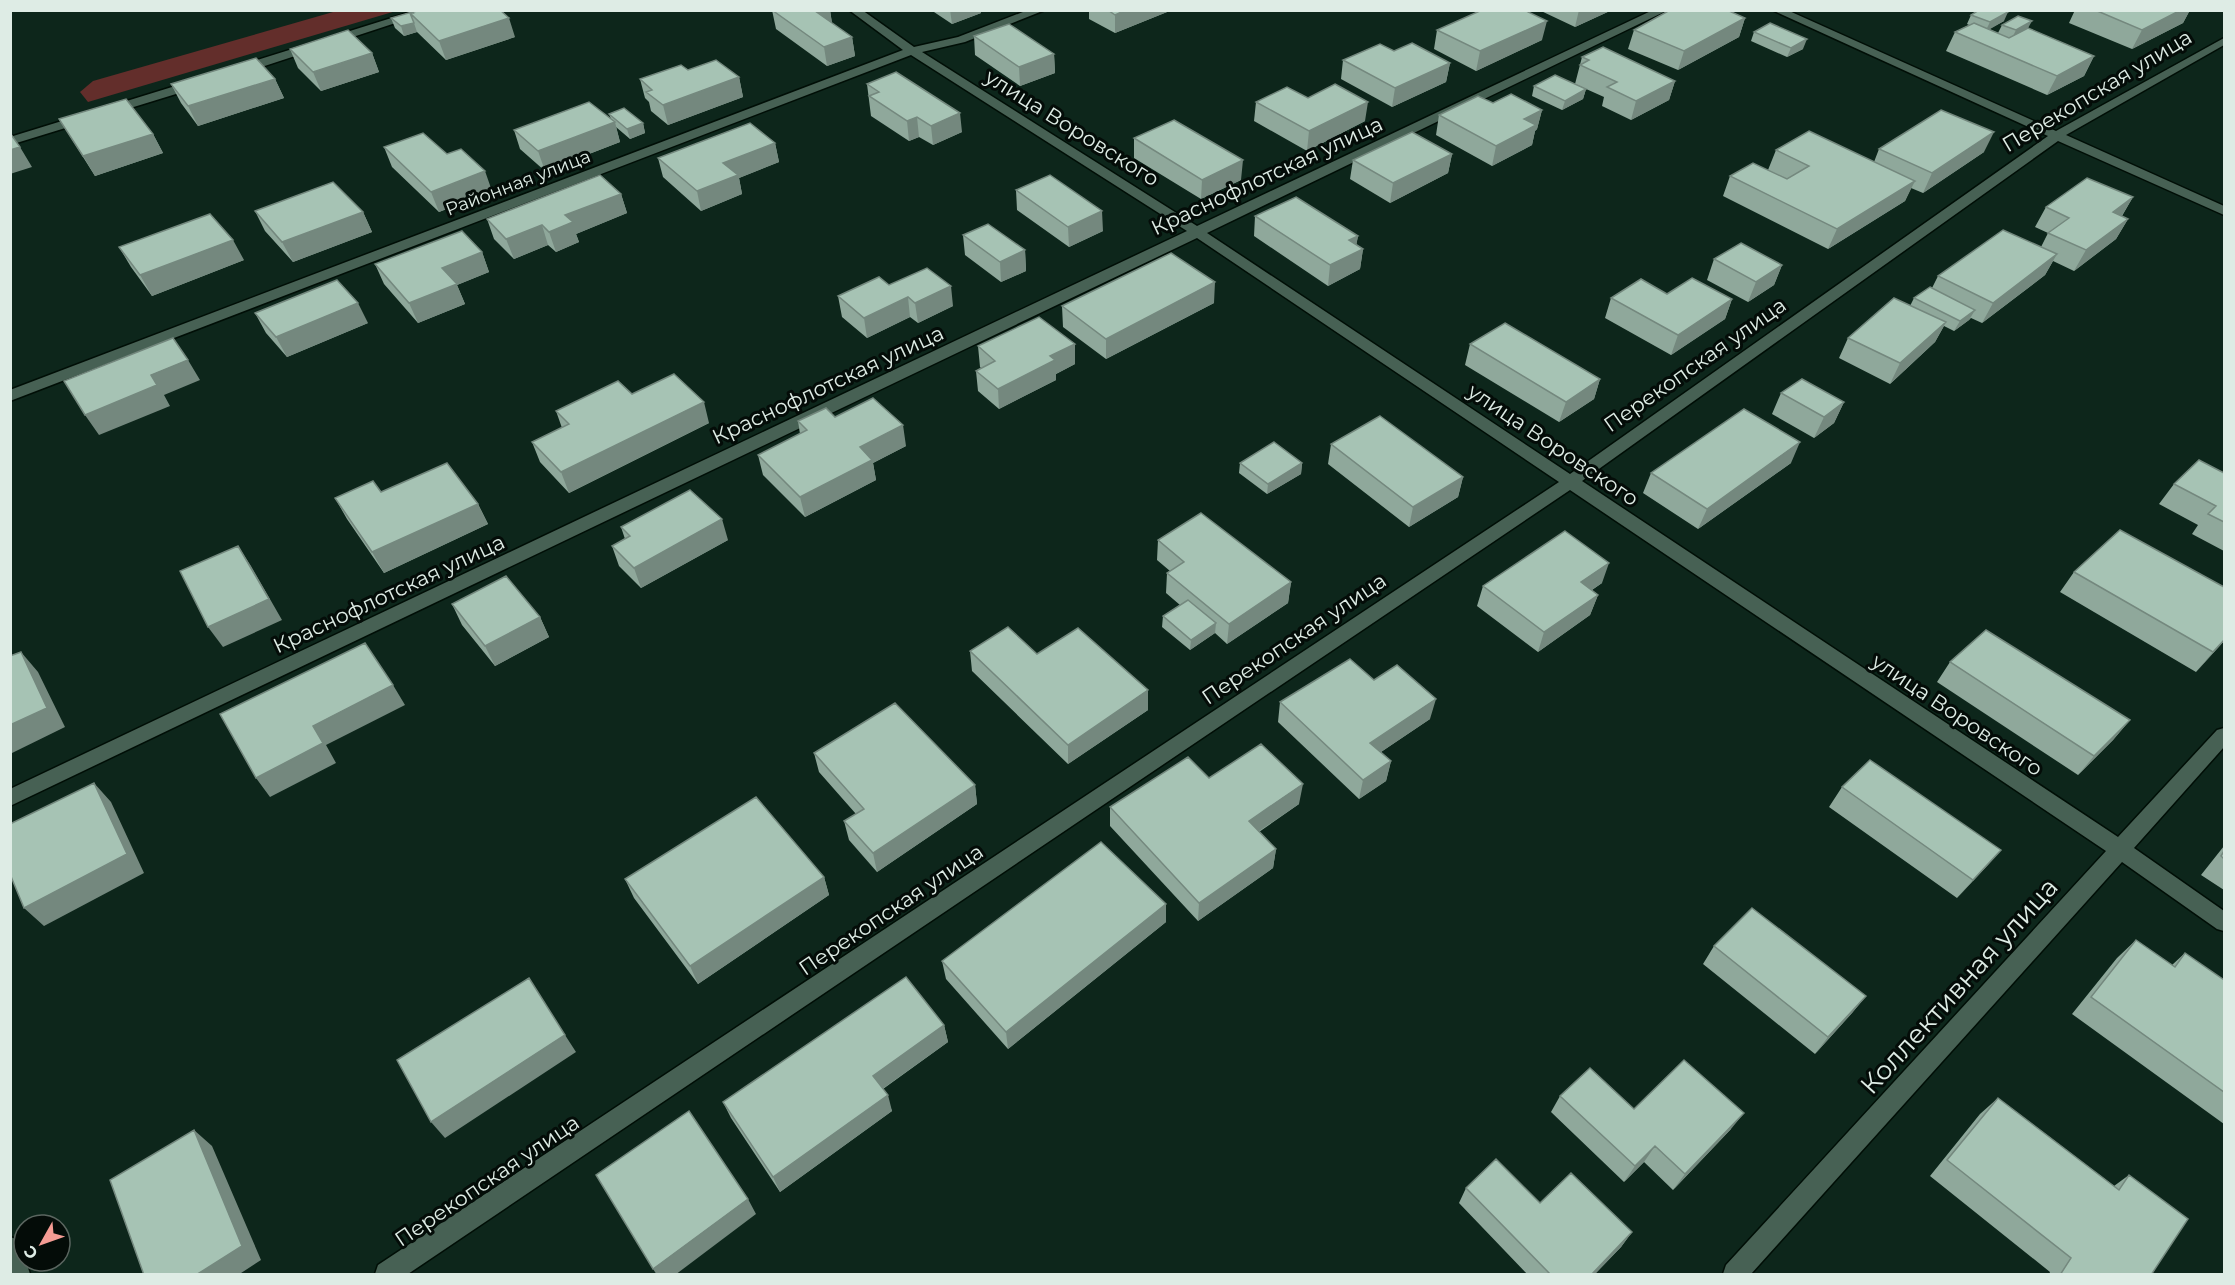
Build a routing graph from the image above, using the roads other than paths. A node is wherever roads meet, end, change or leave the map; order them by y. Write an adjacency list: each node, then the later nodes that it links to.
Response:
1 (430, 10): 9 (street)
2 (854, 10): 7 (street, улица Воровского)
3 (1040, 10): 7 (street, Районная улица)
4 (1663, 10): 11 (street, Краснофлотская улица)
5 (1777, 10): 8 (street)
6 (2224, 40): 8 (street, Перекопская улица)
7 (912, 51): 11 (street, улица Воровского); 12 (street, Районная улица)
8 (2058, 135): 10 (street); 13 (street, Перекопская улица)
9 (10, 141)
10 (2224, 211)
11 (1197, 232): 13 (street, улица Воровского); 15 (street, Краснофлотская улица)
12 (10, 396)
13 (1570, 482): 16 (street, улица Воровского); 20 (street, Перекопская улица)
14 (2224, 735): 16 (street, Коллективная улица)
15 (10, 798)
16 (2121, 850): 17 (street, улица Воровского); 21 (street, Коллективная улица)
17 (2224, 922)
18 (10, 1249): 19 (street)
19 (18, 1275)
20 (387, 1275)
21 (1735, 1275)

